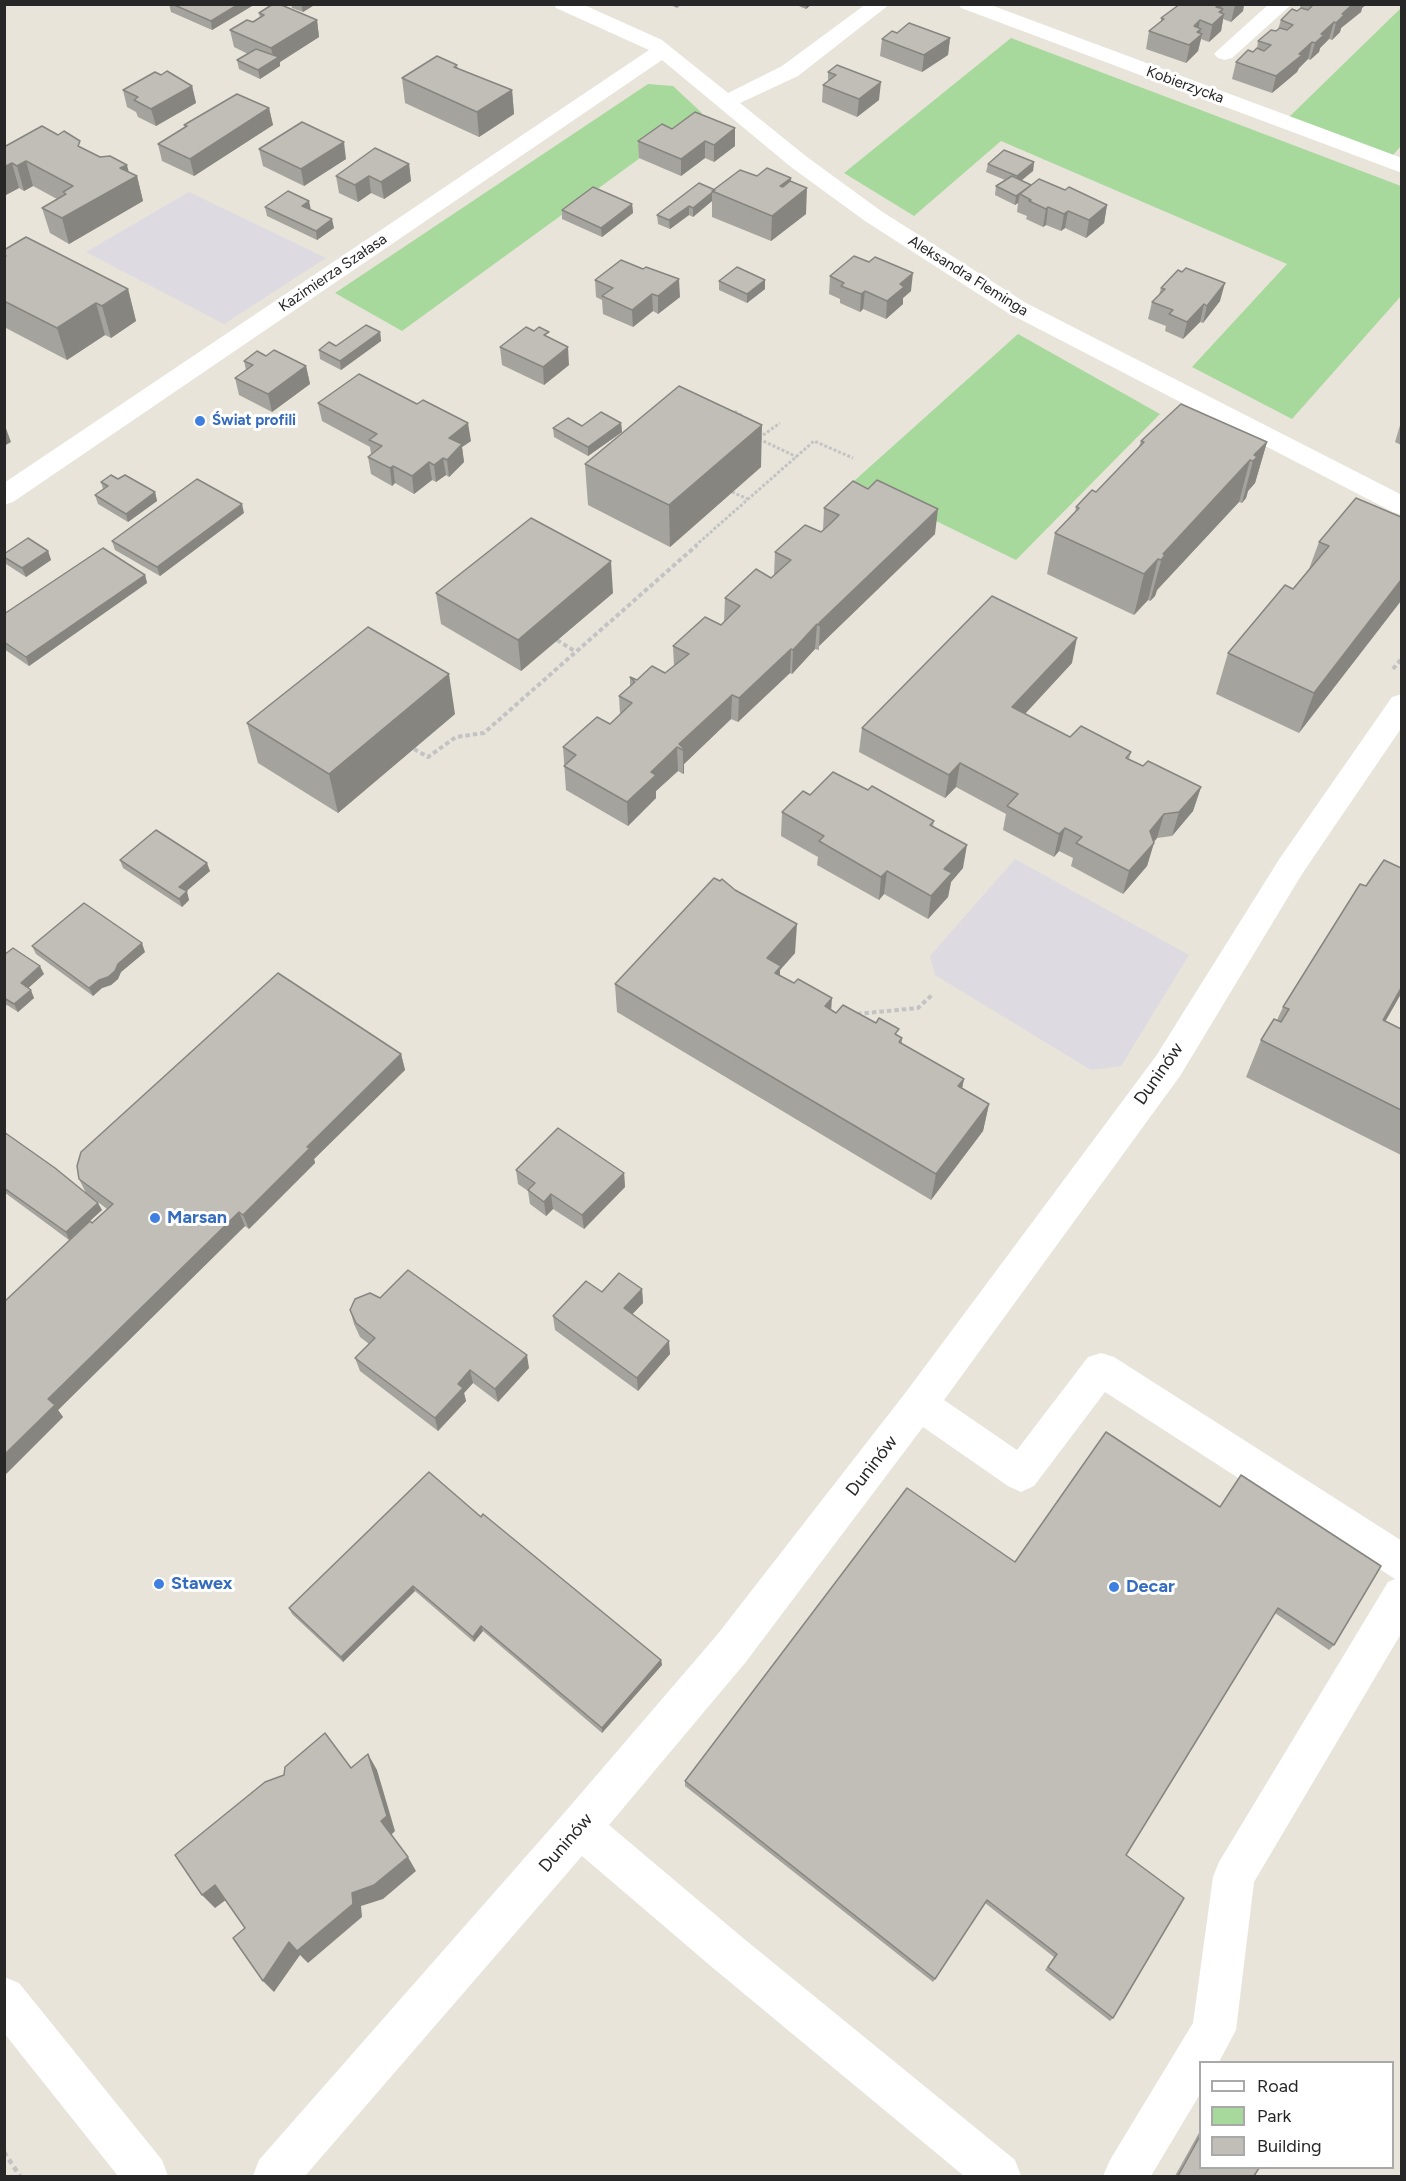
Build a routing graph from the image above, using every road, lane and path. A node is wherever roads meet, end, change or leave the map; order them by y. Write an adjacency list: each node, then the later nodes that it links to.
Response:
1 (563, 4): 5 (street, Aleksandra Fleminga)
2 (880, 4): 7 (street)
3 (968, 4): 8 (street, Kobierzycka)
4 (1281, 4): 6 (street)
5 (662, 51): 7 (street, Aleksandra Fleminga); 15 (street, Kazimierza Szałasa)
6 (1226, 54)
7 (725, 102): 17 (street, Aleksandra Fleminga)
8 (1401, 166)
9 (728, 416): 10 (path)
10 (736, 420)
11 (780, 423): 12 (path)
12 (796, 457): 13 (path); 16 (path)
13 (853, 458)
14 (732, 492): 16 (path)
15 (4, 496)
16 (748, 499): 19 (path)
17 (1401, 506)
18 (557, 640): 19 (path)
19 (576, 652): 21 (path)
20 (1401, 705): 24 (street, Duninów)
21 (414, 748)
22 (932, 994): 23 (path)
23 (855, 1015)
24 (919, 1404): 25 (street); 27 (street, Duninów)
25 (1401, 1563)
26 (1401, 1595): 34 (street)
27 (580, 1827): 32 (street, Duninów); 33 (street)
28 (4, 1998): 31 (street)
29 (4, 2152): 30 (path)
30 (20, 2176)
31 (146, 2176)
32 (275, 2176)
33 (999, 2176)
34 (1126, 2176)

